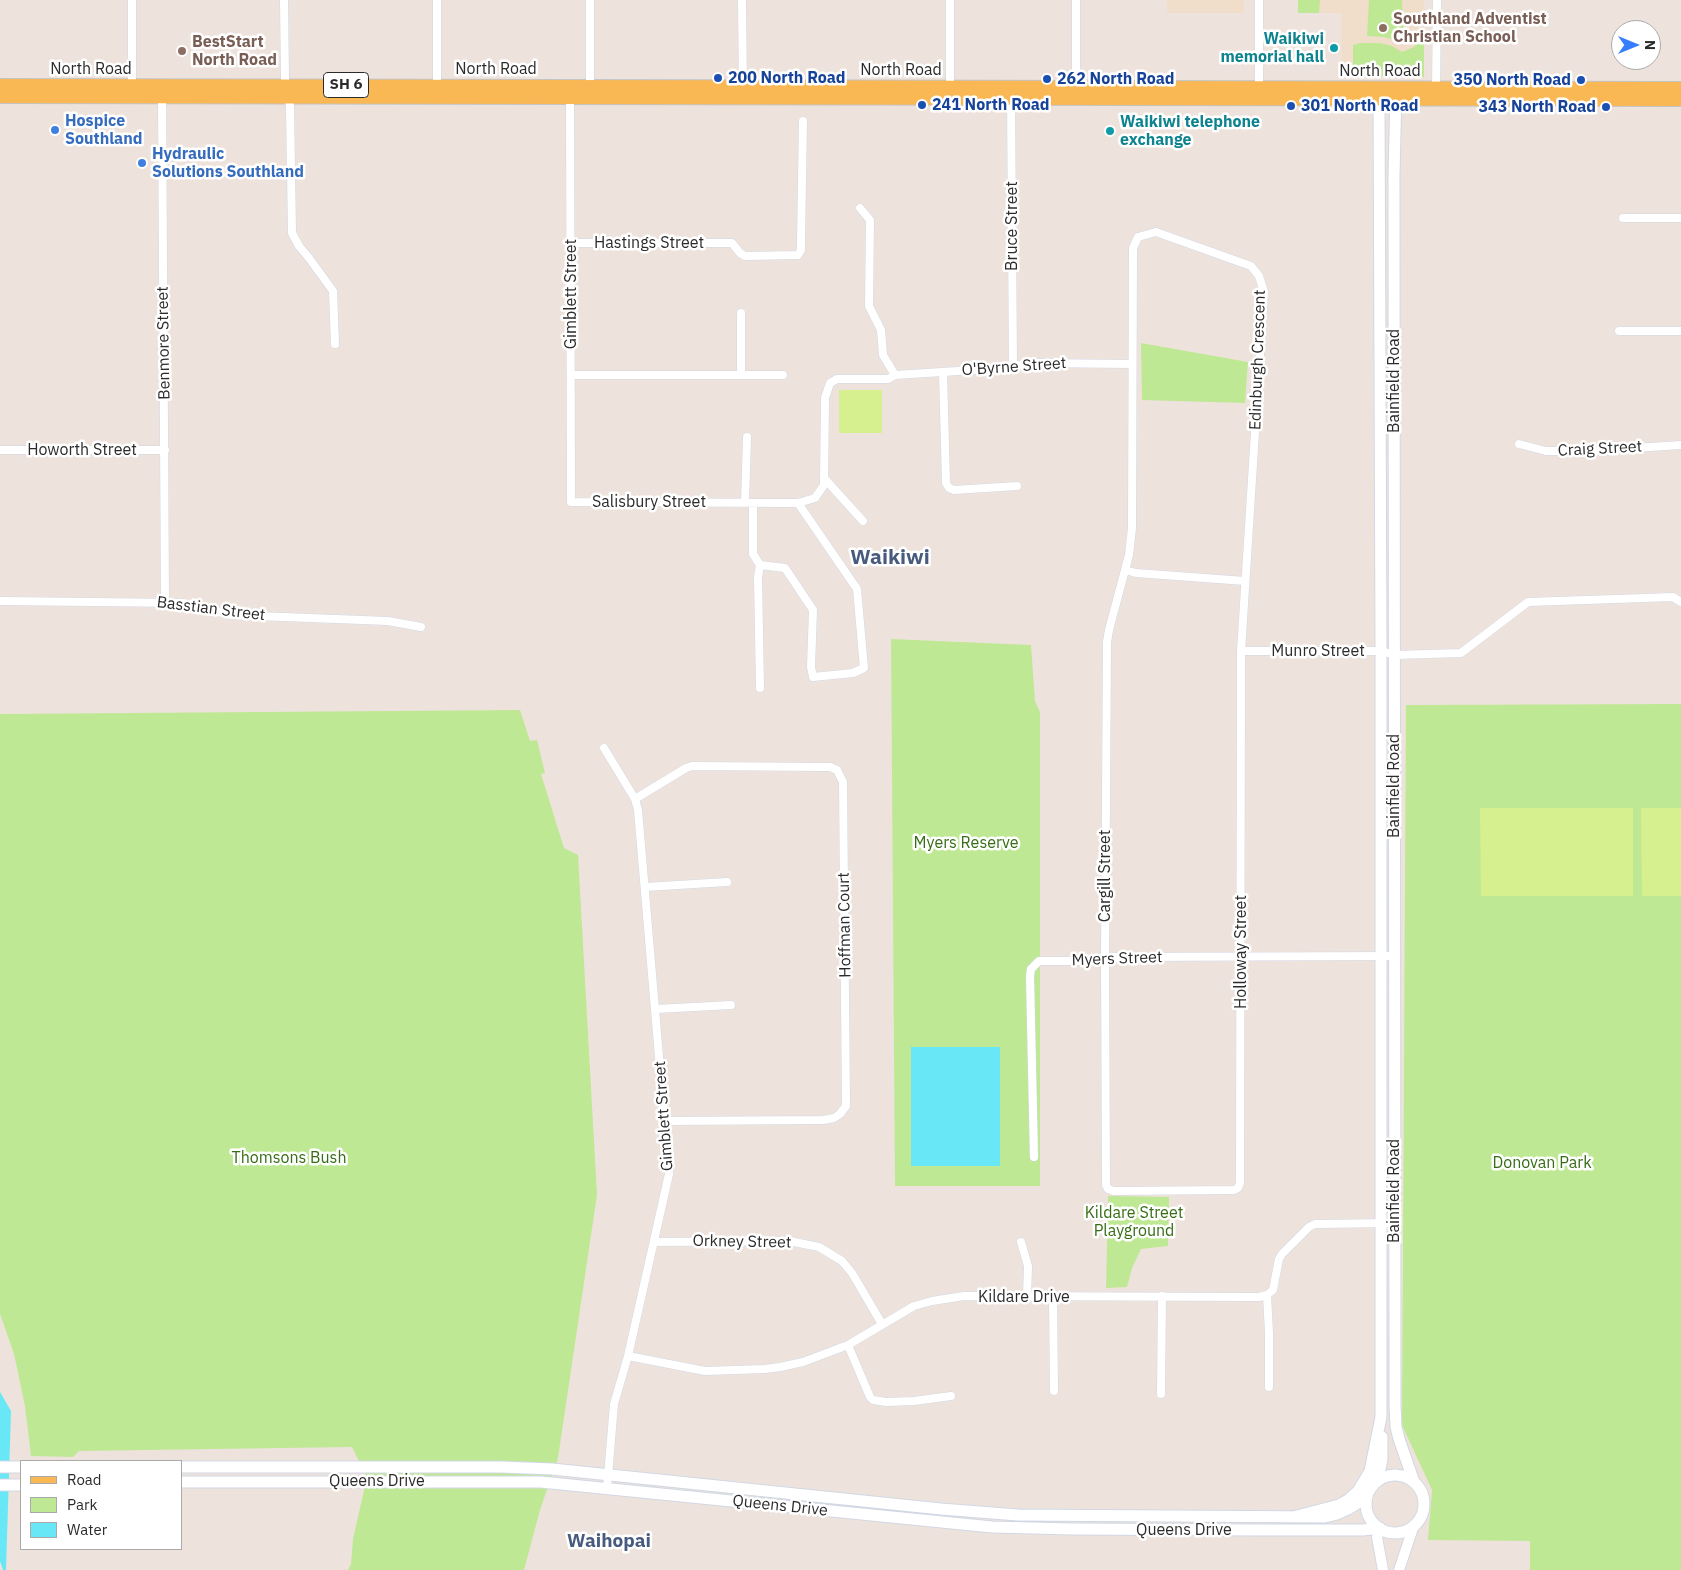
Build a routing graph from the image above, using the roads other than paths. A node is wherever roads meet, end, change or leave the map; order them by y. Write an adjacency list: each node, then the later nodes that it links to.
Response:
1 (132, 0): 12 (street)
2 (284, 0): 14 (street)
3 (437, 0): 15 (street)
4 (590, 0): 17 (street)
5 (742, 0): 18 (street)
6 (950, 0): 19 (street)
7 (1076, 0): 21 (street)
8 (1258, 0): 22 (street)
9 (1437, 0): 25 (street)
10 (0, 85): 12 (main road, North Road / SH 6)
11 (1681, 88): 25 (main road, North Road / SH 6)
12 (132, 91): 13 (main road, North Road / SH 6); 26 (main road, North Road / SH 6)
13 (162, 91): 14 (main road, North Road / SH 6); 52 (street, Benmore Street)
14 (287, 91): 15 (main road, North Road / SH 6); 40 (street)
15 (437, 91): 16 (main road, North Road / SH 6)
16 (570, 91): 17 (main road, North Road / SH 6); 34 (street, Gimblett Street)
17 (590, 91): 18 (main road, North Road / SH 6)
18 (743, 91): 19 (main road, North Road / SH 6)
19 (950, 92): 20 (main road, North Road / SH 6)
20 (1011, 92): 21 (main road, North Road / SH 6); 42 (street, Bruce Street)
21 (1076, 92): 22 (main road, North Road / SH 6)
22 (1259, 93): 23 (main road, North Road / SH 6)
23 (1379, 94): 24 (main road, North Road / SH 6); 29 (main road, Bainfield Road)
24 (1396, 94): 25 (main road, North Road / SH 6); 30 (main road, Bainfield Road)
25 (1436, 94): 27 (main road, North Road / SH 6)
26 (0, 97)
27 (1681, 100)
28 (803, 121): 34 (street, Hastings Street)
29 (1379, 154): 30 (main road); 35 (main road, Bainfield Road)
30 (1394, 154): 36 (main road, Bainfield Road)
31 (860, 208): 47 (street)
32 (1623, 218): 33 (street)
33 (1681, 218)
34 (571, 243): 45 (street, Gimblett Street)
35 (1381, 281): 36 (main road); 58 (main road, Bainfield Road)
36 (1394, 281): 59 (main road, Bainfield Road)
37 (741, 312): 44 (street)
38 (1619, 331): 39 (street)
39 (1681, 331)
40 (335, 344)
41 (1132, 364): 42 (street, O'Byrne Street); 62 (street, Edinburgh Crescent); 63 (street, Edinburgh Crescent)
42 (1013, 365): 43 (street, O'Byrne Street)
43 (943, 372): 47 (street, O'Byrne Street); 54 (street)
44 (741, 374): 45 (street); 46 (street)
45 (571, 375): 55 (street, Gimblett Street)
46 (783, 375)
47 (895, 375): 53 (street, O'Byrne Street)
48 (747, 437): 56 (street)
49 (1519, 444): 50 (street, Craig Street)
50 (1681, 445)
51 (0, 450): 52 (street, Howorth Street)
52 (165, 450): 65 (street, Benmore Street)
53 (824, 478): 57 (street); 60 (street)
54 (1017, 486)
55 (572, 502): 56 (street, Salisbury Street)
56 (749, 502): 57 (street, Salisbury Street); 61 (street)
57 (798, 503): 61 (street)
58 (1381, 506): 59 (main road); 69 (main road, Bainfield Road)
59 (1394, 506): 70 (main road, Bainfield Road)
60 (863, 521)
61 (760, 565): 71 (street)
62 (1125, 570): 63 (street); 81 (street, Cargill Street)
63 (1245, 581): 68 (street, Holloway Street)
64 (0, 601): 65 (street, Basstian Street)
65 (165, 602): 67 (street, Basstian Street)
66 (1681, 602): 70 (street, Munro Street)
67 (421, 627)
68 (1241, 651): 69 (street, Munro Street); 80 (street, Holloway Street)
69 (1382, 651): 70 (street, Munro Street); 74 (main road, Bainfield Road)
70 (1395, 654): 75 (main road, Bainfield Road)
71 (760, 688)
72 (604, 748): 73 (street, Gimblett Street)
73 (634, 799): 77 (street, Gimblett Street); 84 (street, Hoffman Court)
74 (1381, 802): 75 (main road); 78 (main road, Bainfield Road)
75 (1394, 802): 79 (main road, Bainfield Road)
76 (727, 882): 77 (street)
77 (645, 888): 83 (street, Gimblett Street)
78 (1381, 956): 79 (street, Myers Street); 80 (street, Myers Street); 87 (main road, Bainfield Road)
79 (1394, 956): 88 (main road, Bainfield Road)
80 (1241, 957): 81 (street, Myers Street); 86 (street, Holloway Street)
81 (1105, 960): 85 (street, Myers Street); 86 (street, Cargill Street)
82 (731, 1005): 83 (street)
83 (656, 1009): 84 (street, Gimblett Street)
84 (665, 1121): 89 (street, Gimblett Street)
85 (1034, 1157)
86 (1106, 1185)
87 (1381, 1223): 88 (street); 91 (street); 102 (main road, Bainfield Road)
88 (1394, 1223): 112 (main road, Bainfield Road)
89 (654, 1242): 95 (street, Orkney Street); 97 (street, Gimblett Street)
90 (1021, 1242): 93 (street)
91 (1267, 1295): 92 (street, Kildare Drive); 98 (street)
92 (1162, 1296): 94 (street, Kildare Drive); 100 (street)
93 (1027, 1297): 94 (street, Kildare Drive); 95 (street, Kildare Drive)
94 (1053, 1297): 99 (street)
95 (882, 1324): 96 (street, Kildare Drive)
96 (848, 1345): 97 (street, Kildare Drive); 101 (street)
97 (628, 1356): 108 (street, Gimblett Street)
98 (1269, 1387)
99 (1054, 1391)
100 (1161, 1394)
101 (951, 1396)
102 (1381, 1417): 107 (main road, Bainfield Road); 111 (main road, Bainfield Road)
103 (18, 1466): 105 (main road)
104 (209, 1466): 106 (main road, Queens Drive); 108 (main road, Queens Drive); 110 (main road)
105 (0, 1467)
106 (182, 1467)
107 (1370, 1471): 118 (main road, Queens Drive)
108 (608, 1474): 115 (street, Gimblett Street); 117 (main road, Queens Drive)
109 (182, 1482): 110 (main road, Queens Drive)
110 (209, 1482): 115 (main road, Queens Drive)
111 (1376, 1482): 112 (main road); 116 (main road, Bainfield Road)
112 (1414, 1482): 120 (main road, Bainfield Road)
113 (0, 1485): 114 (main road)
114 (19, 1485)
115 (606, 1488): 121 (main road, Queens Drive)
116 (1368, 1492): 118 (main road, Queens Drive); 122 (main road)
117 (1018, 1515): 119 (main road, Queens Drive); 121 (main road)
118 (1297, 1516): 119 (main road, Queens Drive)
119 (1254, 1517): 123 (main road)
120 (1414, 1525): 122 (main road); 125 (street, Bainfield Road)
121 (1018, 1528): 123 (main road, Queens Drive)
122 (1380, 1528): 123 (main road, Queens Drive); 124 (street)
123 (1254, 1530)
124 (1382, 1570)
125 (1399, 1570)

